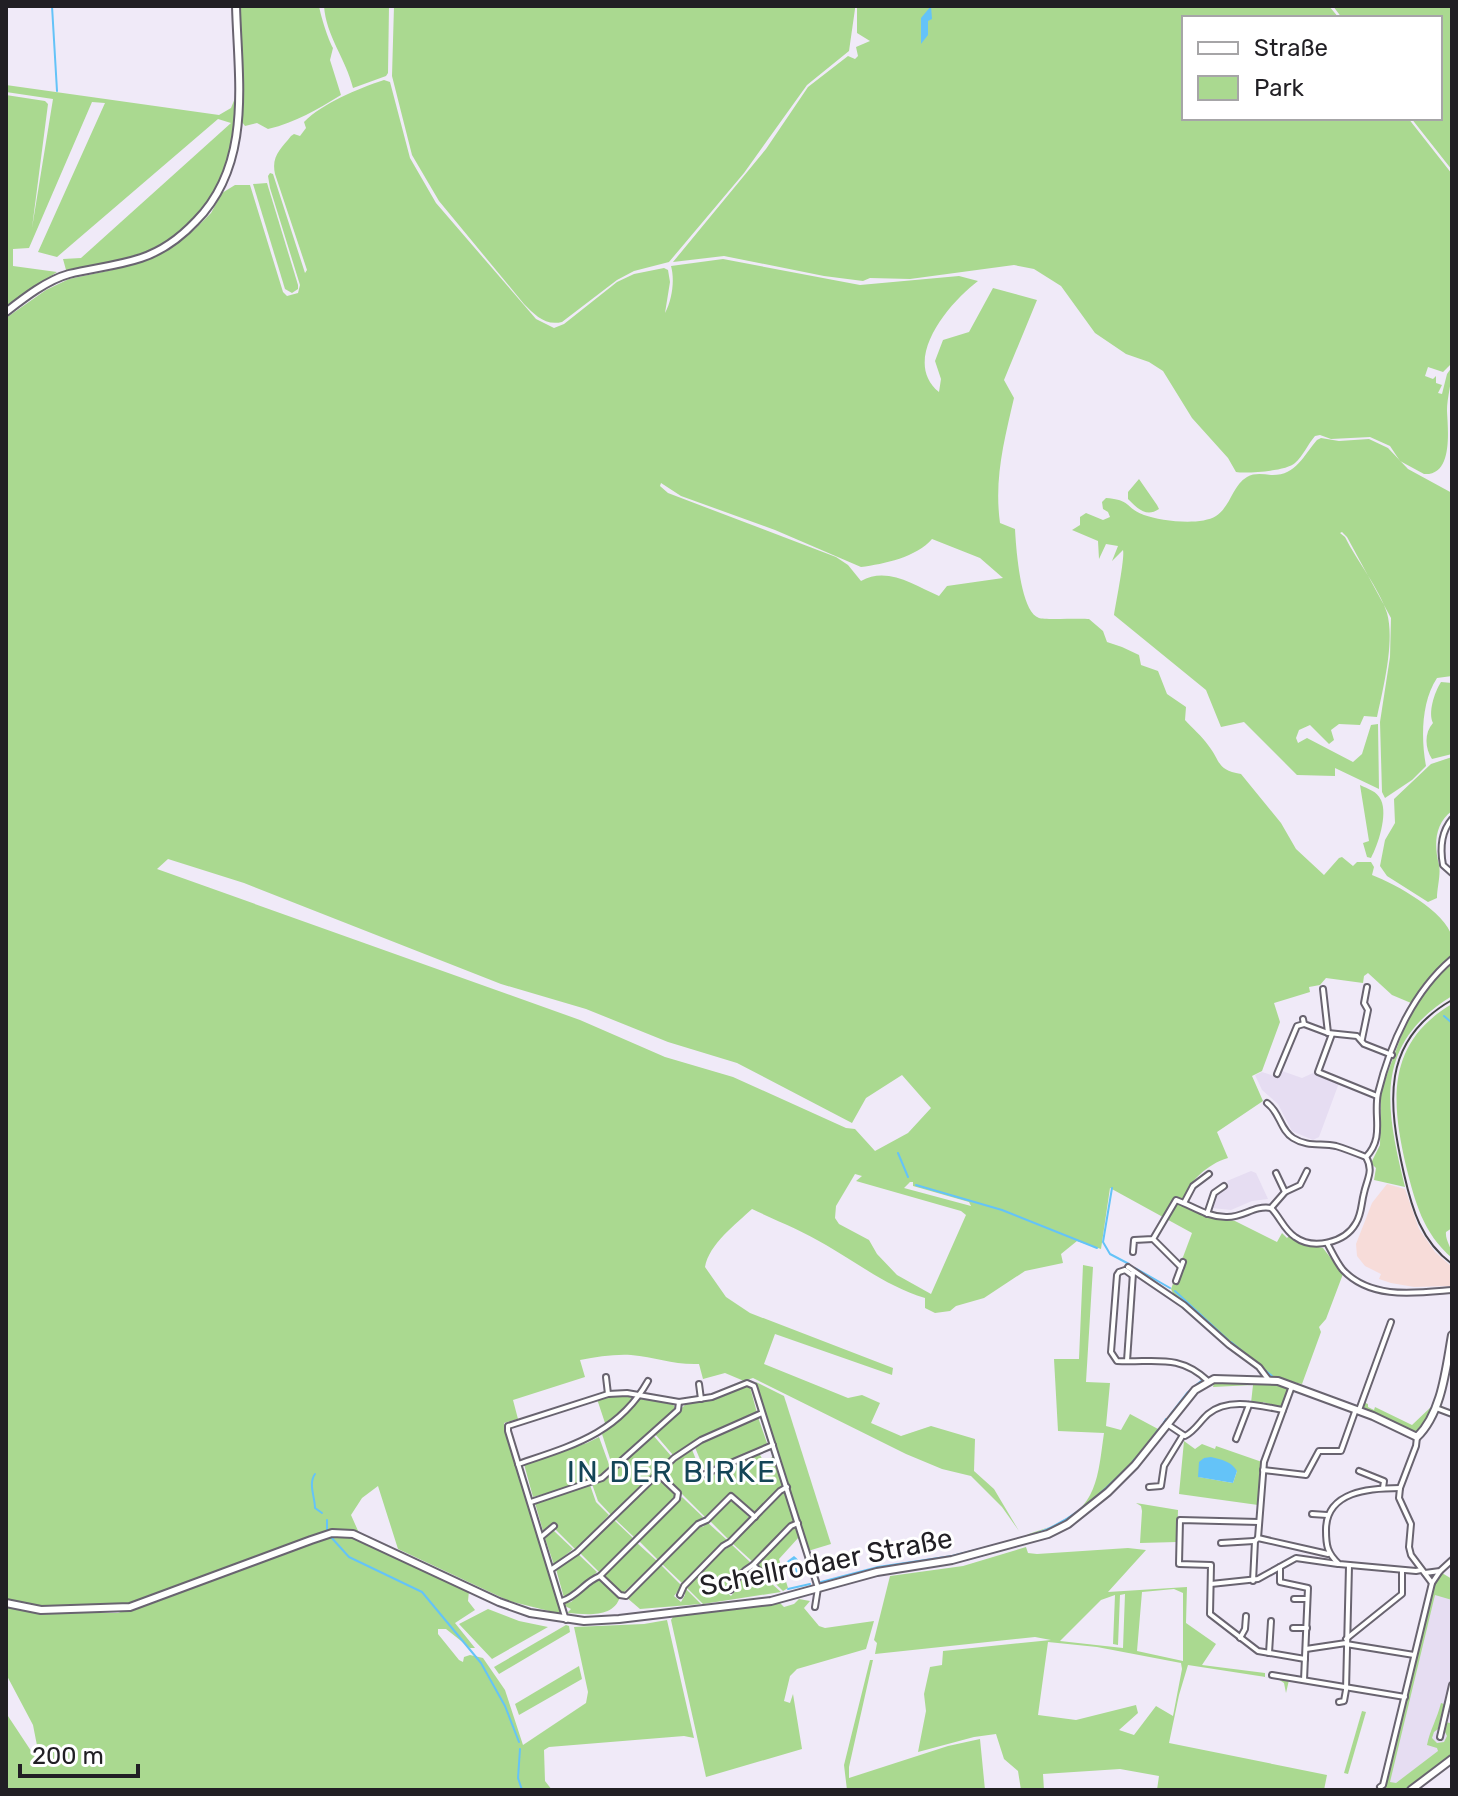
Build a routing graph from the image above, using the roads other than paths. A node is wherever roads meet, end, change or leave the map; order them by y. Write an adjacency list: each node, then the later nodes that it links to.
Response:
1 (236, 6): 2 (street)
2 (6, 312)
3 (1452, 819): 4 (street)
4 (1452, 873)
5 (1452, 959): 10 (street)
6 (1367, 987): 9 (street)
7 (1323, 989): 8 (street)
8 (1330, 1033): 9 (street); 11 (street); 14 (street)
9 (1362, 1039): 10 (street)
10 (1392, 1055): 14 (street)
11 (1281, 1068): 12 (street); 13 (street)
12 (1288, 1071)
13 (1277, 1074)
14 (1377, 1096): 16 (street)
15 (1267, 1103): 16 (street)
16 (1366, 1157): 26 (street)
17 (1307, 1171): 21 (street)
18 (1276, 1173): 21 (street)
19 (1209, 1174): 22 (street)
20 (1224, 1186): 24 (street)
21 (1285, 1192): 23 (street)
22 (1184, 1203): 24 (street); 25 (street)
23 (1271, 1208): 24 (street); 26 (street)
24 (1207, 1214)
25 (1153, 1239): 27 (street); 29 (street)
26 (1327, 1243): 30 (street)
27 (1133, 1252)
28 (1131, 1271): 33 (street); 33 (street); 35 (street)
29 (1176, 1281)
30 (1452, 1290)
31 (1391, 1322): 47 (street)
32 (1452, 1335): 45 (street)
33 (1127, 1361): 37 (street)
34 (606, 1377): 40 (street)
35 (1268, 1379): 37 (street); 39 (street)
36 (648, 1381): 41 (street)
37 (1208, 1381): 50 (street, Schellrodaer Straße)
38 (699, 1384): 42 (street)
39 (1293, 1385): 46 (street); 47 (street)
40 (608, 1394): 41 (street); 55 (street)
41 (640, 1395): 43 (street); 55 (street)
42 (701, 1399): 43 (street); 48 (street)
43 (679, 1402): 64 (street)
44 (1249, 1405): 46 (street); 51 (street); 53 (street)
45 (1434, 1407): 49 (street); 52 (street)
46 (1283, 1410): 56 (street)
47 (1357, 1410): 52 (street); 56 (street)
48 (762, 1413): 54 (street); 58 (street)
49 (1452, 1414)
50 (1167, 1424): 51 (street); 90 (street, Schellrodaer Straße)
51 (1183, 1435): 61 (street)
52 (1417, 1437): 63 (street)
53 (1236, 1439)
54 (773, 1445): 59 (street); 60 (street)
55 (518, 1464): 64 (street)
56 (1263, 1470): 68 (street)
57 (1359, 1471): 62 (street)
58 (657, 1473): 81 (street); 85 (street)
59 (705, 1474)
60 (787, 1487): 67 (street); 69 (street)
61 (1149, 1487)
62 (1383, 1488): 63 (street); 66 (street)
63 (1400, 1488): 83 (street)
64 (531, 1502): 71 (street)
65 (1312, 1514): 66 (street)
66 (1327, 1515): 74 (street)
67 (755, 1517): 85 (street); 92 (street)
68 (1259, 1522): 72 (street); 89 (street)
69 (798, 1523): 78 (street); 90 (street)
70 (554, 1526): 71 (street)
71 (541, 1537): 81 (street)
72 (1256, 1539): 73 (street); 74 (street); 87 (street)
73 (1221, 1543)
74 (1329, 1553): 76 (street); 77 (street)
75 (1452, 1560): 84 (street)
76 (1327, 1563): 77 (street); 80 (street)
77 (1339, 1564): 79 (street)
78 (753, 1565): 86 (street); 91 (street)
79 (1349, 1566): 82 (street); 104 (street)
80 (1280, 1567): 87 (street); 94 (street)
81 (551, 1569): 95 (street)
82 (1402, 1570): 83 (street); 104 (street)
83 (1423, 1571): 84 (street); 88 (street)
84 (1440, 1571): 88 (street)
85 (600, 1576): 95 (street)
86 (770, 1581)
87 (1253, 1581): 89 (street)
88 (1432, 1583): 107 (street)
89 (1211, 1584): 103 (street)
90 (818, 1588): 97 (street); 99 (street, Schellrodaer Straße)
91 (731, 1590)
92 (680, 1595)
93 (1294, 1599): 94 (street)
94 (1308, 1599): 102 (street)
95 (562, 1601): 99 (street)
96 (6, 1603): 99 (street, Schellrodaer Straße)
97 (815, 1607)
98 (1246, 1616): 103 (street)
99 (566, 1620)
100 (1271, 1621): 106 (street)
101 (1293, 1628): 102 (street)
102 (1307, 1628): 105 (street)
103 (1240, 1638): 106 (street)
104 (1346, 1642): 105 (street); 107 (street); 112 (street)
105 (1306, 1649): 108 (street)
106 (1269, 1653): 108 (street)
107 (1414, 1655): 113 (street)
108 (1305, 1659): 110 (street)
109 (1272, 1675): 110 (street)
110 (1304, 1680): 112 (street)
111 (1452, 1685): 115 (street)
112 (1344, 1687): 113 (street); 114 (street)
113 (1405, 1697): 117 (street)
114 (1339, 1702)
115 (1440, 1737)
116 (1452, 1759): 118 (street)
117 (1380, 1787)
118 (1414, 1788)

